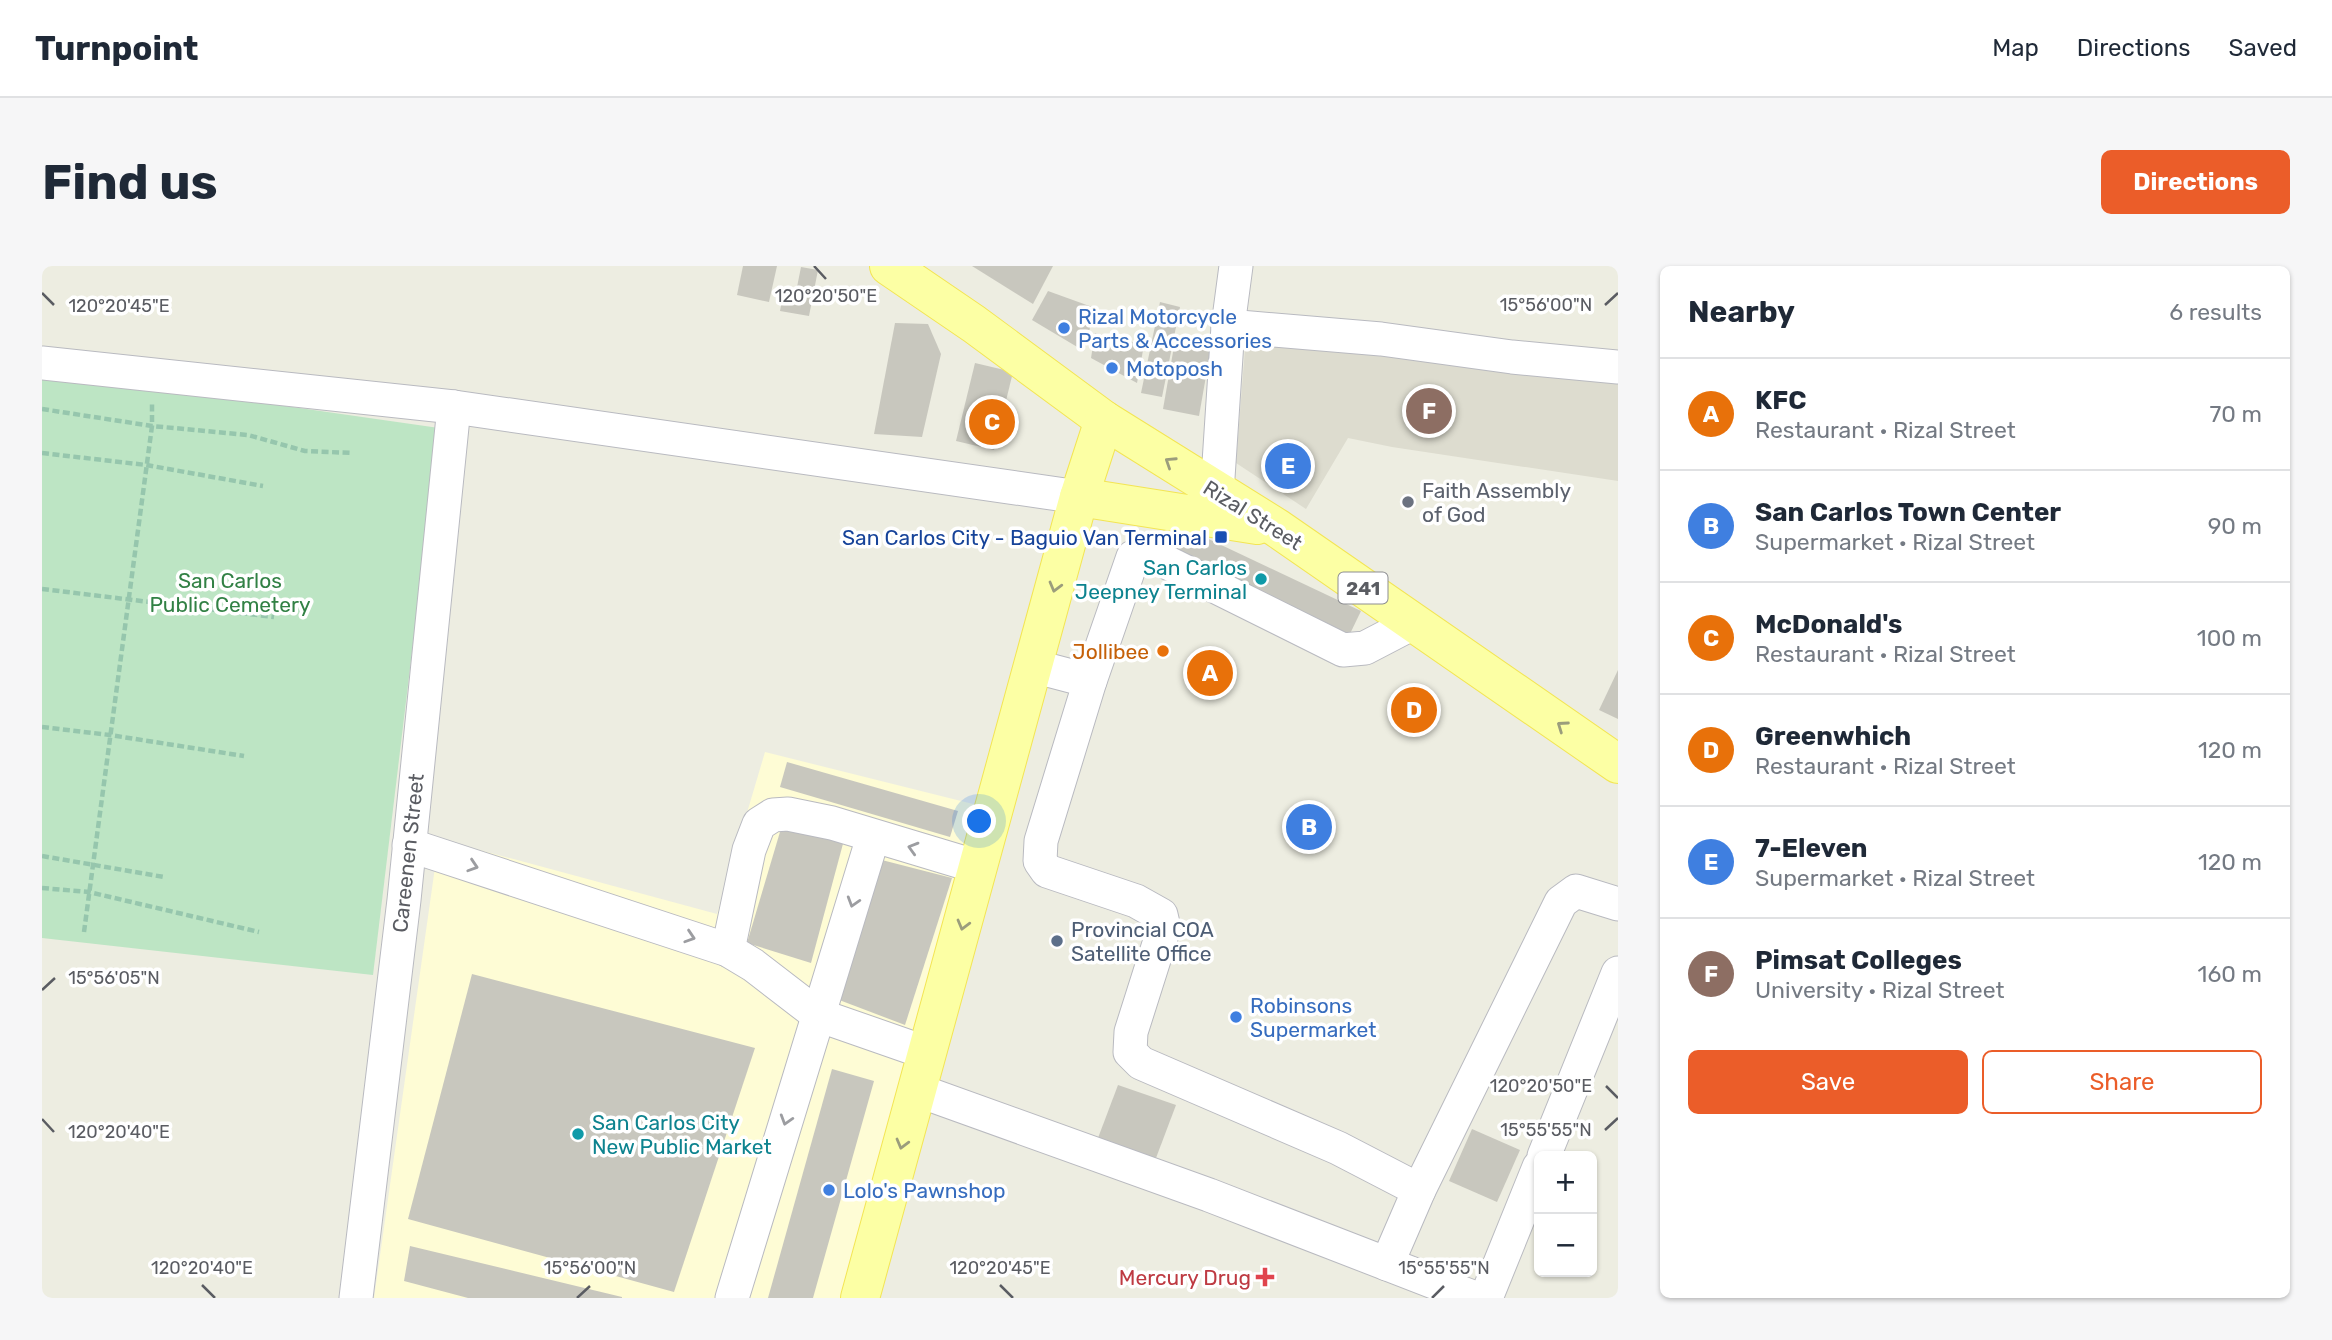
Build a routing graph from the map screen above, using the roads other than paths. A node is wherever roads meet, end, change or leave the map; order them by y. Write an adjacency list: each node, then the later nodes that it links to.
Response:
1 (889, 266): 7 (main road, Rizal Street / 241)
2 (1236, 266): 3 (street)
3 (1228, 326): 5 (street); 8 (street)
4 (42, 363): 6 (street)
5 (1618, 368)
6 (454, 408): 9 (street); 16 (street, Careenen Street)
7 (1104, 420): 8 (main road, Rizal Street / 241, one-way to 7); 9 (main road)
8 (1217, 493): 10 (main road, Rizal Street / 241)
9 (1079, 497): 10 (main road); 12 (main road, one-way to 12)
10 (1277, 528): 11 (main road, Rizal Street / 241)
11 (1413, 622): 13 (street); 14 (main road, Rizal Street / 241, one-way to 11)
12 (1033, 666): 13 (street); 17 (main road)
13 (1090, 681): 26 (street)
14 (1618, 764)
15 (873, 837): 17 (street, one-way to 15); 19 (street); 21 (street, one-way to 21)
16 (409, 845): 19 (street, one-way to 19); 28 (street, Careenen Street)
17 (978, 867): 22 (main road, one-way to 22)
18 (1618, 904): 26 (street)
19 (728, 950): 21 (street)
20 (1618, 973): 24 (street)
21 (818, 1015): 22 (street); 29 (street, one-way to 29)
22 (927, 1053): 23 (main road)
23 (917, 1090): 27 (street); 30 (main road, one-way to 30)
24 (1546, 1151)
25 (1534, 1179): 32 (street)
26 (1419, 1190): 27 (street)
27 (1387, 1264): 31 (street)
28 (356, 1298)
29 (732, 1298)
30 (860, 1298)
31 (1475, 1298)
32 (1486, 1298)

